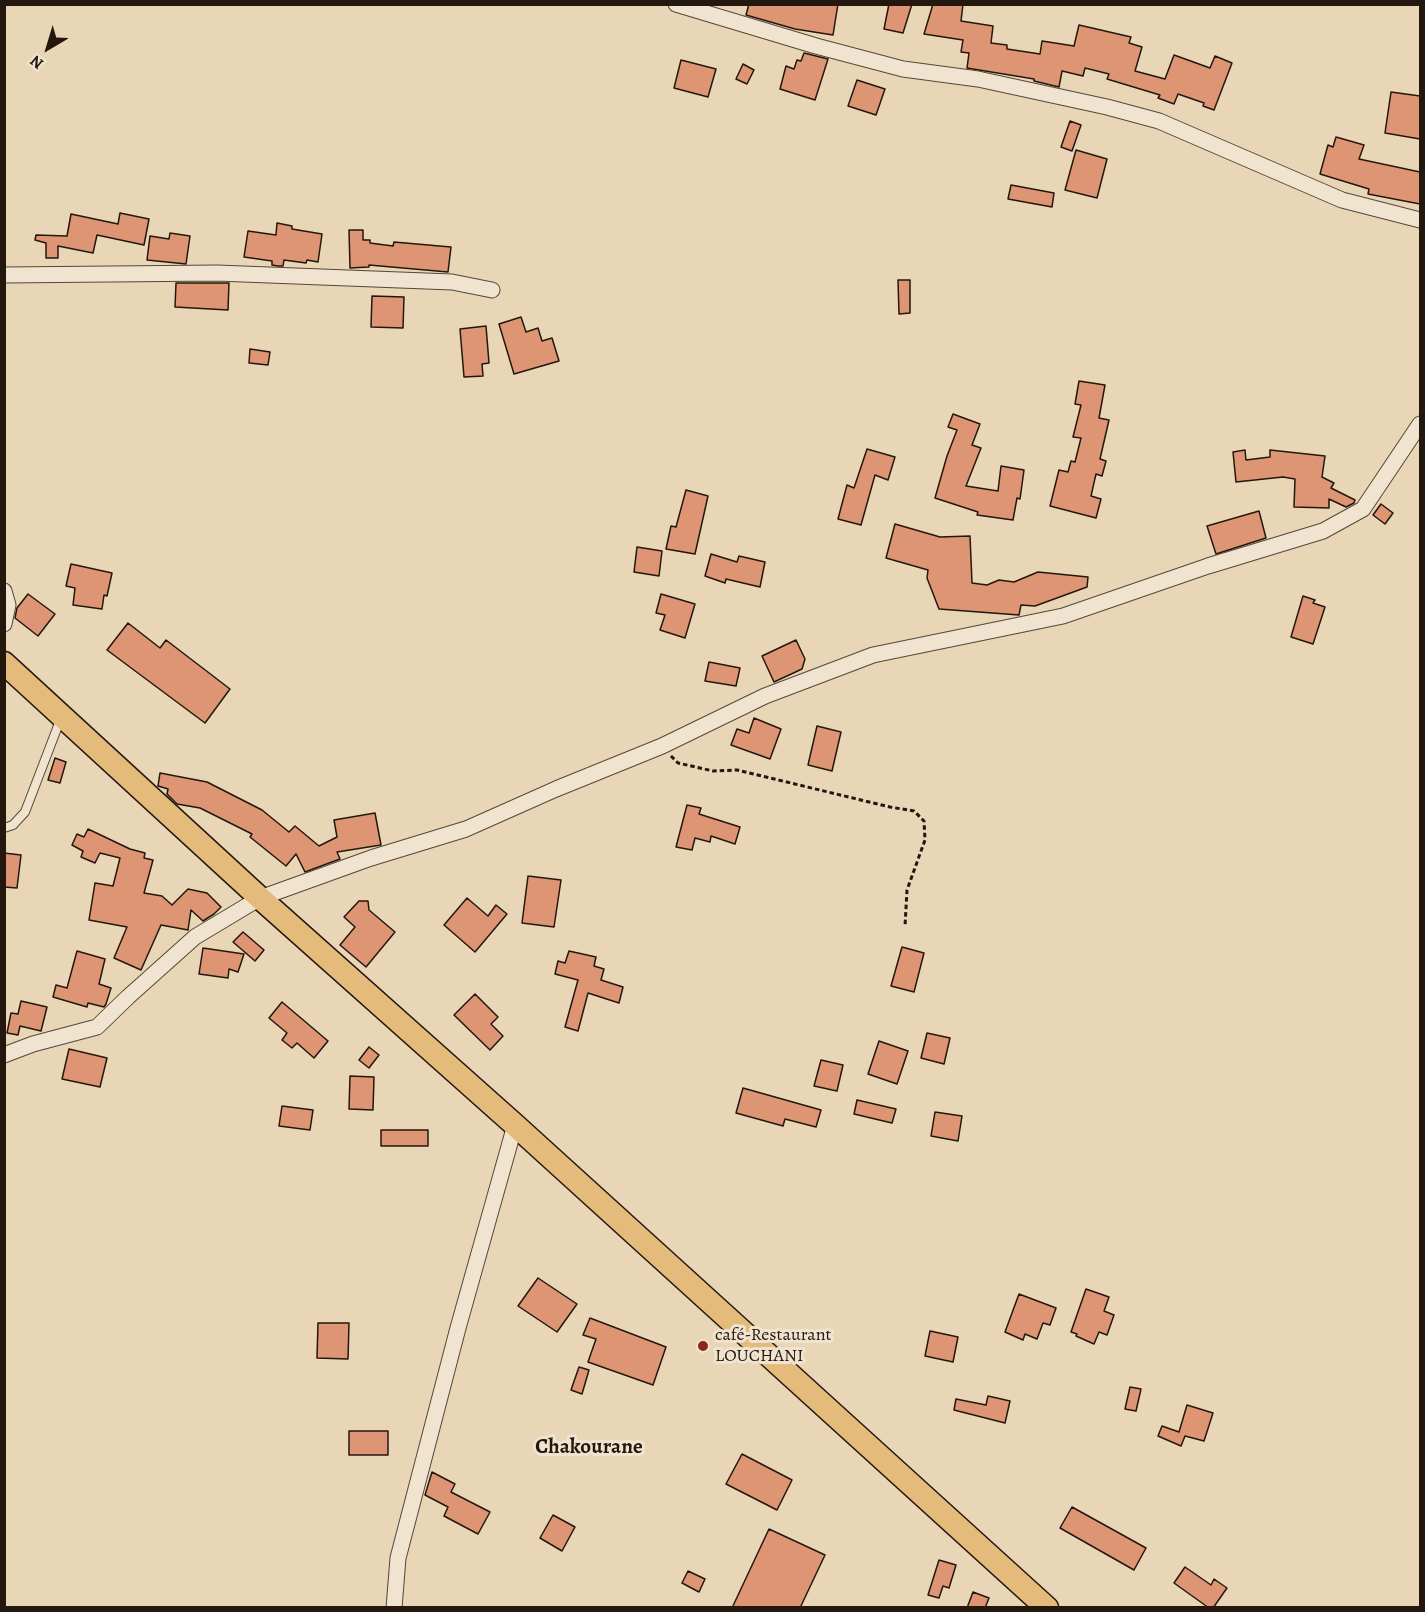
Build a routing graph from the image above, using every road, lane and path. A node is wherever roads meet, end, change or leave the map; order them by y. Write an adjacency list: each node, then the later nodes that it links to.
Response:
1 (676, 4): 2 (street)
2 (1420, 220)
3 (4, 275): 4 (street)
4 (492, 290)
5 (1420, 424): 10 (street)
6 (4, 591): 7 (street)
7 (4, 624)
8 (4, 663): 9 (main road)
9 (61, 717): 11 (lane); 12 (main road)
10 (662, 746): 12 (street); 13 (path)
11 (4, 828)
12 (260, 898): 14 (street); 15 (main road)
13 (905, 926)
14 (4, 1055)
15 (515, 1125): 16 (street); 17 (main road)
16 (394, 1608)
17 (1047, 1608)

